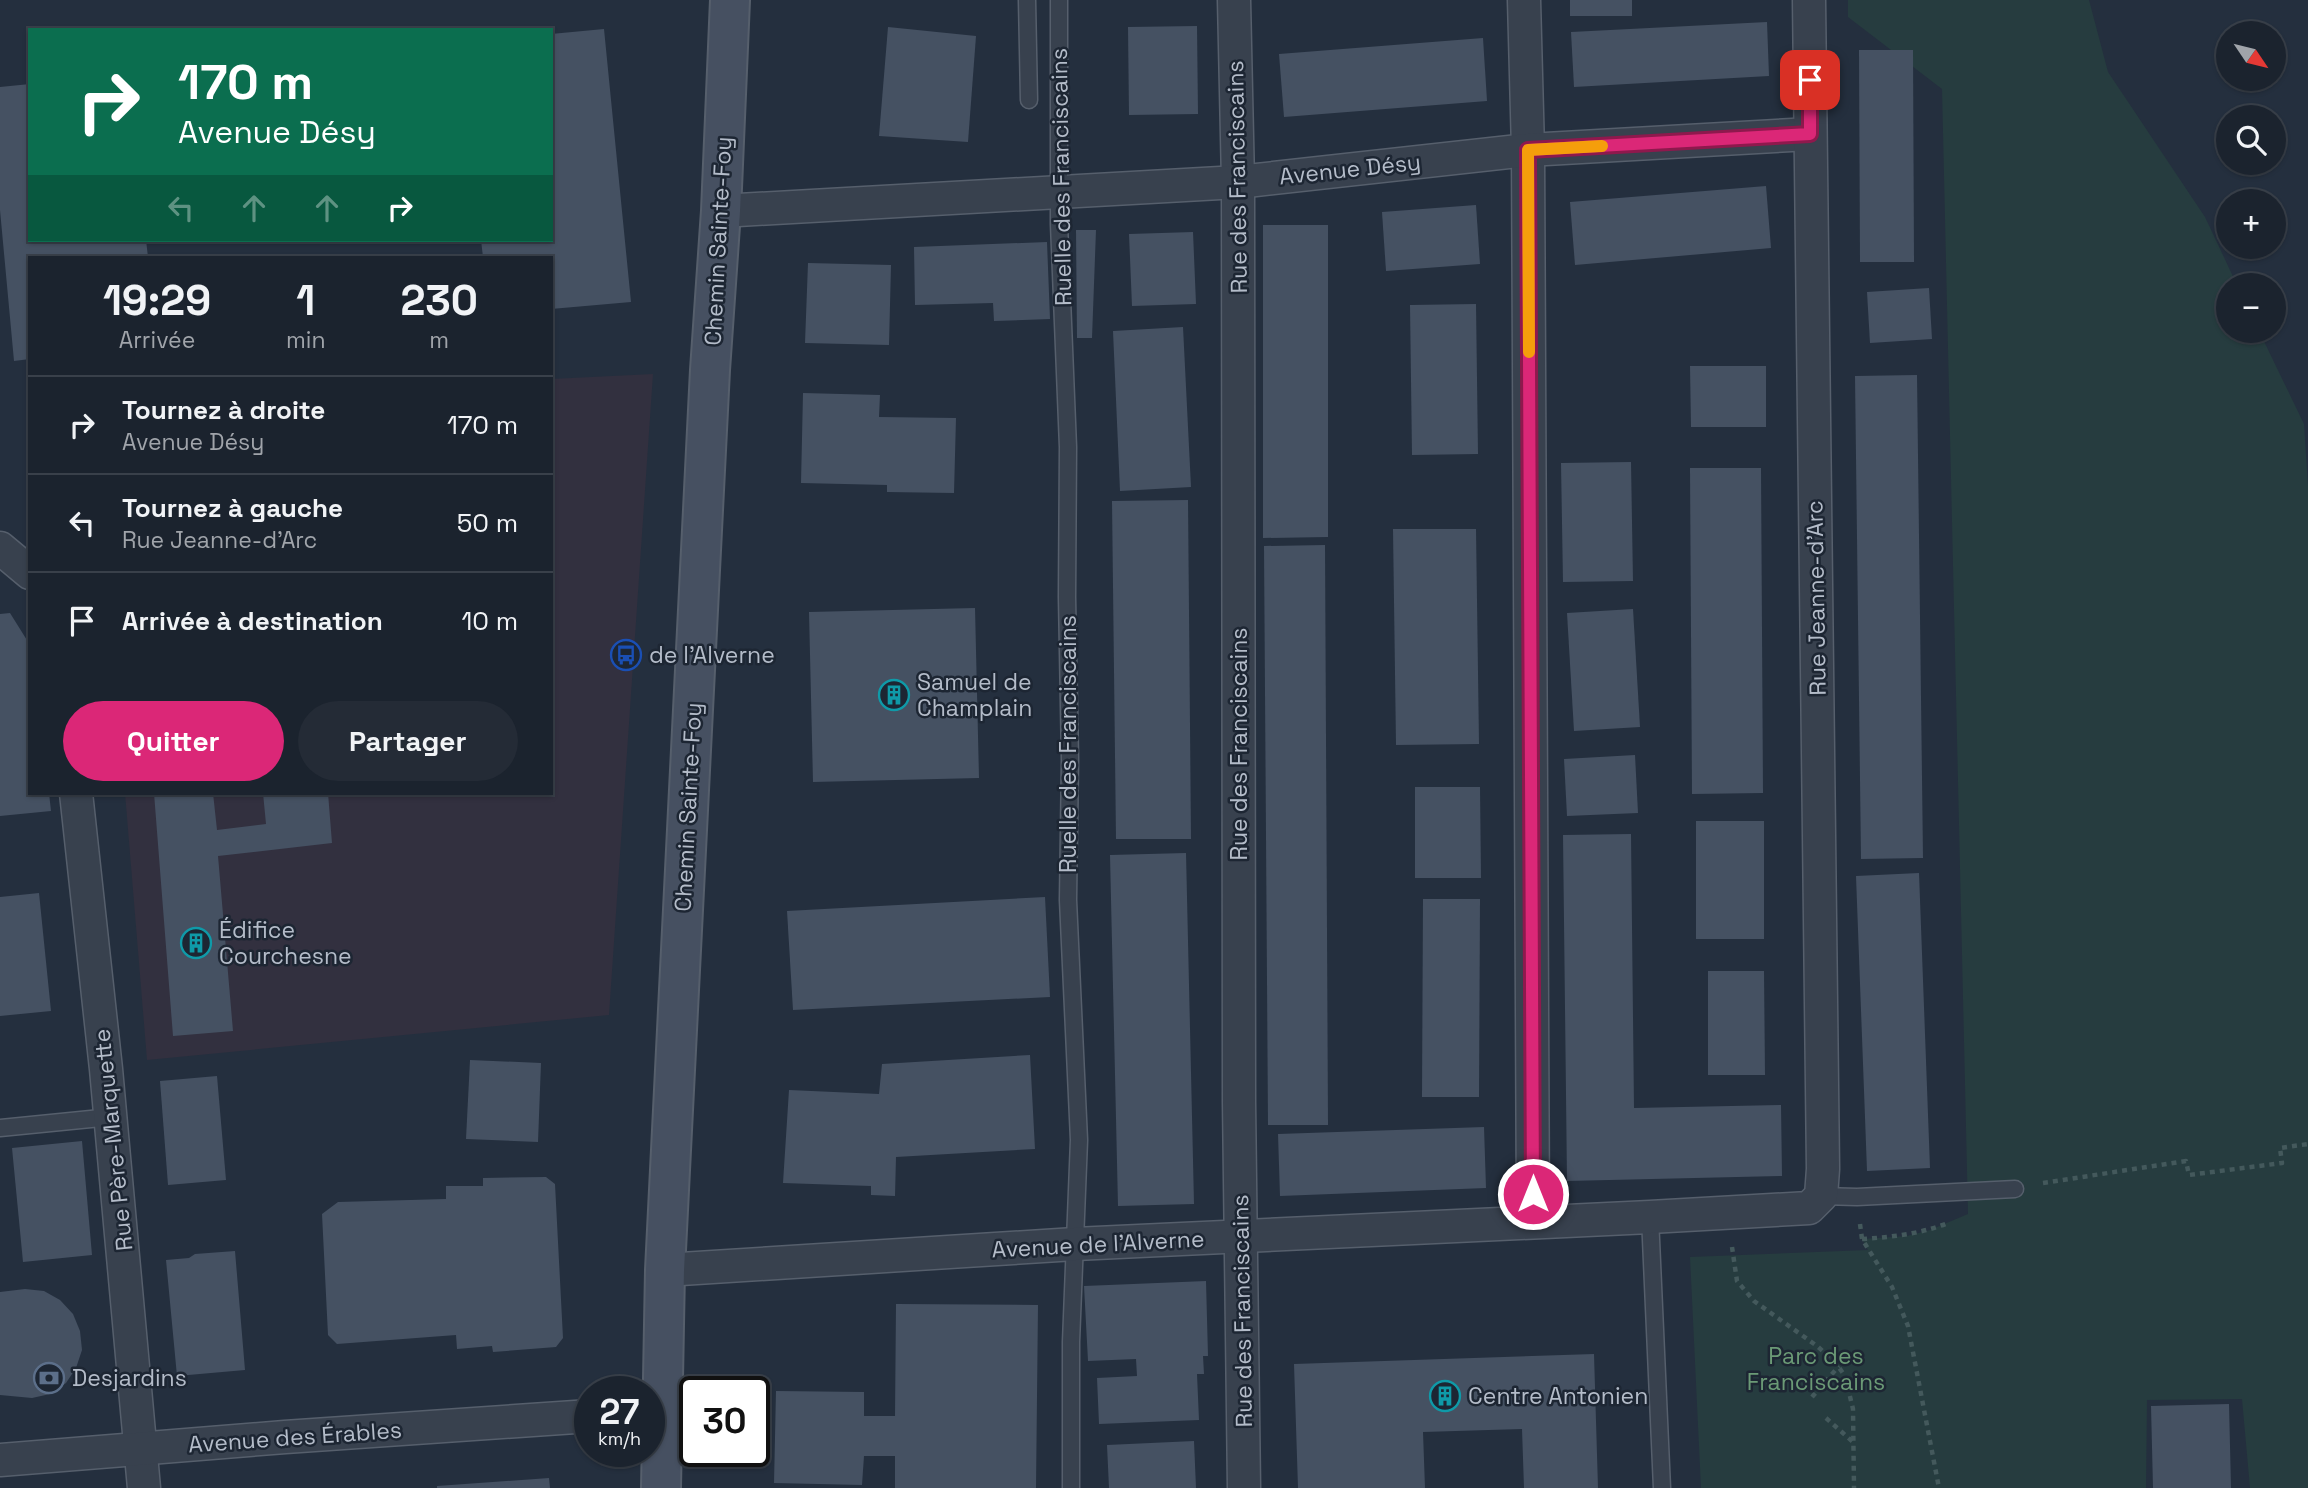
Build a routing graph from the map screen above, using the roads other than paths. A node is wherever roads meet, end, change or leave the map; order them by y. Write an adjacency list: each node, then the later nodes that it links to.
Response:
1 (730, 0): 12 (main road, Chemin Sainte-Foy)
2 (1027, 0): 7 (lane)
3 (1059, 0): 11 (lane, Ruelle des Franciscains)
4 (1234, 0): 10 (street, Rue des Franciscains)
5 (1524, 0): 9 (street)
6 (1809, 0): 8 (street, Rue Jeanne-d'Arc)
7 (1029, 100)
8 (1810, 134): 9 (street, Avenue Désy); 19 (street, Rue Jeanne-d'Arc)
9 (1528, 150): 10 (street, Avenue Désy); 21 (street)
10 (1238, 182): 11 (street, Avenue Désy); 22 (street, Rue des Franciscains)
11 (1059, 190): 12 (street, Avenue Désy); 23 (lane, Ruelle des Franciscains)
12 (721, 211): 24 (main road, Chemin Sainte-Foy)
13 (0, 548): 14 (street)
14 (28, 571)
15 (76, 795): 16 (street, Rue Père-Marquette)
16 (111, 1117): 17 (lane); 27 (street, Rue Père-Marquette)
17 (0, 1128)
18 (2015, 1189): 19 (lane)
19 (1821, 1196): 20 (street, Avenue de l'Alverne)
20 (1650, 1217): 21 (street, Avenue de l'Alverne); 34 (lane)
21 (1534, 1221): 22 (street, Avenue de l'Alverne)
22 (1242, 1236): 23 (street, Avenue de l'Alverne); 33 (street, Rue des Franciscains)
23 (1074, 1244): 24 (street, Avenue de l'Alverne); 32 (lane, Ruelle des Franciscains)
24 (664, 1270): 25 (main road, Chemin Sainte-Foy)
25 (658, 1376)
26 (574, 1417): 27 (street, Avenue des Érables)
27 (141, 1448): 28 (street, Avenue des Érables); 30 (street, Rue Père-Marquette)
28 (0, 1460)
29 (660, 1467): 31 (main road, Chemin Sainte-Foy)
30 (145, 1488)
31 (661, 1488)
32 (1071, 1488)
33 (1244, 1488)
34 (1662, 1488)

